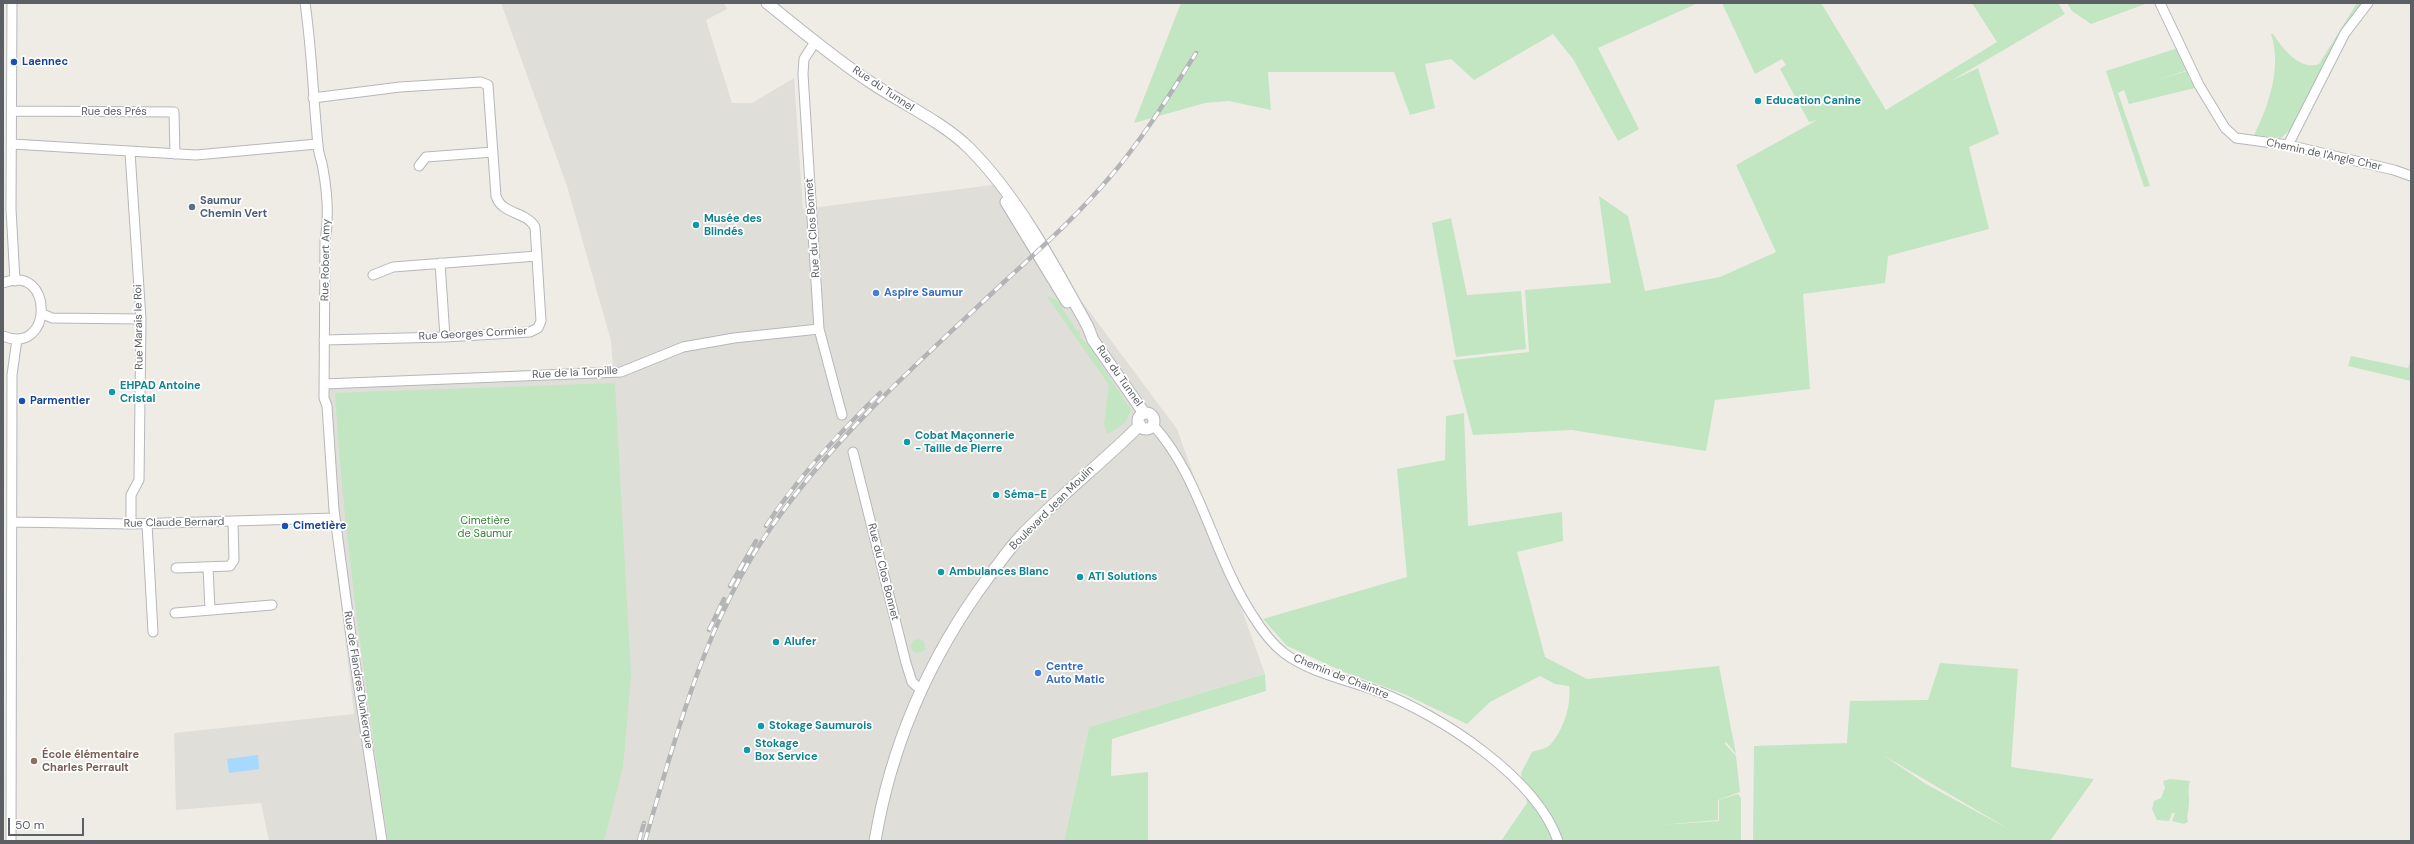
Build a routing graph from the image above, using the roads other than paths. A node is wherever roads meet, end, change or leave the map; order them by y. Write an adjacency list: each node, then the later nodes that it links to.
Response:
1 (12, 3): 7 (street)
2 (305, 3): 8 (street, Rue Robert Amy)
3 (767, 3): 6 (street, Rue du Tunnel)
4 (2160, 3): 12 (street, Chemin de l'Angle Cher)
5 (2368, 3): 12 (street)
6 (815, 42): 26 (street, Rue du Clos Bonnet); 32 (street, Rue du Tunnel)
7 (8, 88): 9 (street)
8 (313, 98): 11 (street, Rue Robert Amy); 14 (street, Rue Georges Cormier)
9 (12, 111): 10 (street); 15 (street, Rue des Prés)
10 (12, 144): 13 (street); 18 (street)
11 (317, 144): 15 (street); 30 (street, Rue Robert Amy)
12 (2288, 145): 17 (street, Chemin de l'Angle Cher)
13 (130, 152): 15 (street); 25 (street, Rue Marais le Roi)
14 (493, 152): 16 (street); 19 (street, Rue Georges Cormier)
15 (175, 154)
16 (419, 166)
17 (2411, 176)
18 (7, 209): 22 (street)
19 (537, 256): 20 (street); 28 (street, Rue Georges Cormier)
20 (440, 263): 21 (street); 28 (street)
21 (373, 275)
22 (15, 281): 23 (street); 24 (street)
23 (3, 283)
24 (43, 314): 25 (street); 29 (street)
25 (141, 319): 40 (street, Rue Marais le Roi)
26 (819, 329): 31 (street, Rue de la Torpille); 33 (street, Rue du Clos Bonnet)
27 (3, 336): 29 (street)
28 (445, 337): 30 (street, Rue Georges Cormier)
29 (17, 339): 39 (street)
30 (324, 340): 31 (street, Rue Robert Amy)
31 (324, 384): 37 (street, Rue Robert Amy)
32 (1144, 413): 34 (street); 35 (street)
33 (842, 415)
34 (1140, 425): 35 (street); 49 (street, Boulevard Jean Moulin)
35 (1153, 425): 55 (street, Chemin de Chaintre)
36 (852, 452): 49 (street, Rue du Clos Bonnet)
37 (335, 518): 38 (street, Rue Claude Bernard); 53 (street, Rue de Flandres Dunkerque)
38 (233, 521): 41 (street, Rue Claude Bernard); 42 (street)
39 (13, 522): 40 (street, Rue Claude Bernard); 45 (street)
40 (131, 524): 41 (street, Rue Claude Bernard)
41 (147, 524): 48 (street)
42 (208, 567): 43 (street); 46 (street)
43 (176, 568)
44 (272, 605): 46 (street)
45 (8, 608): 50 (street)
46 (210, 610): 47 (street)
47 (175, 613)
48 (153, 632)
49 (920, 689): 54 (street, Boulevard Jean Moulin)
50 (8, 735): 51 (street)
51 (7, 821): 52 (street)
52 (11, 841)
53 (382, 841)
54 (875, 841)
55 (1558, 841)

